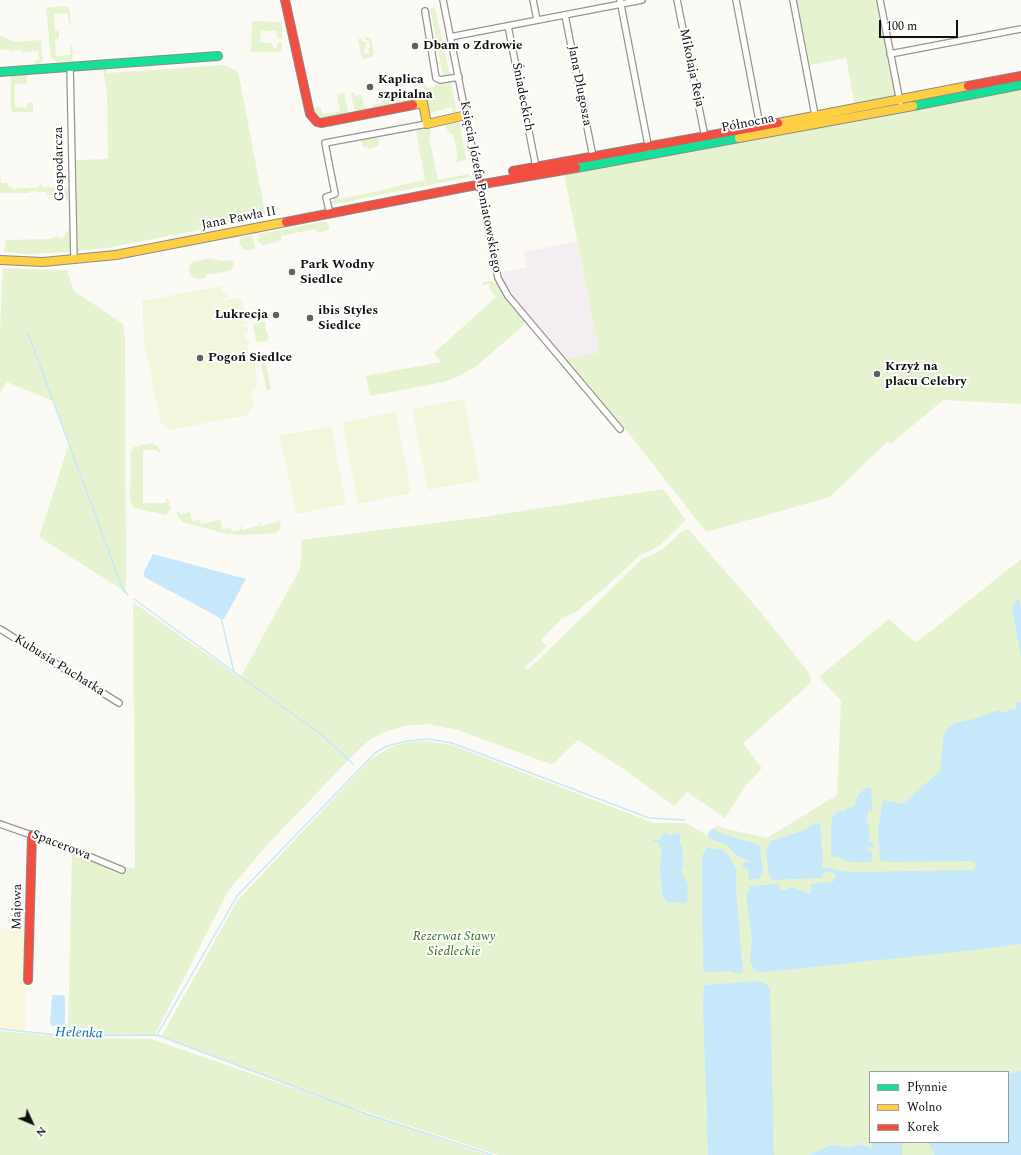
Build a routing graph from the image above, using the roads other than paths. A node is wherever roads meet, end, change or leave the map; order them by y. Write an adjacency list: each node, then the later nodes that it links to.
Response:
1 (285, 0): 27 (street)
2 (443, 0): 15 (street, Księcia Józefa Poniatowskiego)
3 (533, 0): 12 (street)
4 (642, 0): 9 (street)
5 (678, 0): 29 (street, Mikołaja Reja)
6 (736, 0): 28 (street)
7 (793, 0): 26 (street)
8 (880, 0): 16 (street)
9 (620, 2): 11 (street); 30 (street)
10 (425, 11): 20 (street)
11 (565, 15): 12 (street); 31 (street, Jana Długosza)
12 (537, 20): 13 (street)
13 (508, 26): 15 (street); 32 (street, Śniadeckich)
14 (1021, 28): 16 (street)
15 (450, 37): 20 (street, Księcia Józefa Poniatowskiego)
16 (890, 54): 23 (street)
17 (218, 56): 18 (street)
18 (70, 66): 19 (street); 37 (street, Gospodarcza)
19 (0, 72)
20 (459, 76): 25 (street, Księcia Józefa Poniatowskiego)
21 (1021, 76): 23 (street, Północna)
22 (1021, 85): 24 (street, Północna)
23 (899, 99): 24 (street); 26 (street, Północna)
24 (901, 108): 30 (street, Północna)
25 (466, 115): 27 (street); 34 (street, Księcia Józefa Poniatowskiego)
26 (815, 115): 28 (street, Północna)
27 (427, 124): 35 (street)
28 (760, 126): 29 (street, Północna)
29 (706, 137): 30 (street, Północna)
30 (649, 151): 31 (street, Północna); 34 (street, Północna)
31 (593, 157): 32 (street, Północna)
32 (536, 167): 33 (street, Północna)
33 (513, 171)
34 (480, 185): 35 (street, Jana Pawła II); 38 (street, Księcia Józefa Poniatowskiego)
35 (330, 214): 37 (street, Jana Pawła II)
36 (0, 260): 37 (street, Jana Pawła II)
37 (74, 260)
38 (620, 429)
39 (0, 629): 40 (street, Kubusia Puchatka)
40 (119, 703)
41 (0, 824): 42 (street, Spacerowa)
42 (32, 835): 43 (street, Spacerowa); 44 (street, Majowa)
43 (122, 870)
44 (28, 980)

